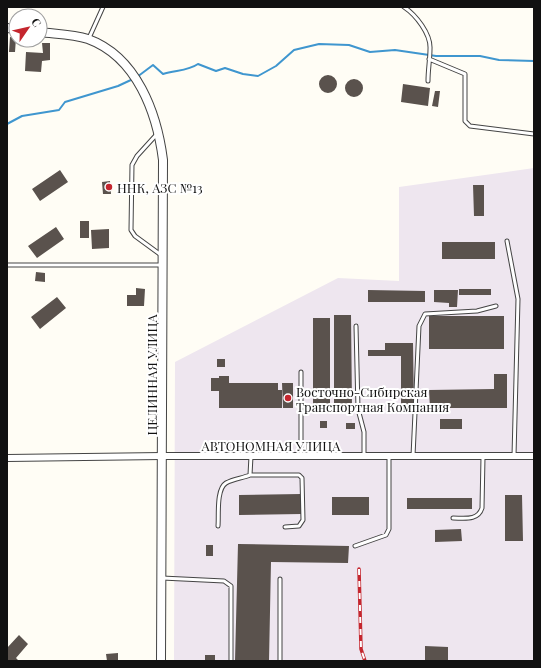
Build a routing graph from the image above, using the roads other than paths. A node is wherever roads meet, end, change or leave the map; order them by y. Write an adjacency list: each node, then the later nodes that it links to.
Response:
1 (103, 7): 4 (lane)
2 (404, 7): 5 (lane)
3 (48, 33): 4 (street)
4 (88, 39): 7 (street, ЦЕЛИННАЯ УЛИЦА)
5 (428, 59): 6 (lane); 8 (lane)
6 (428, 80)
7 (159, 131): 10 (street, ЦЕЛИННАЯ УЛИЦА); 10 (lane)
8 (534, 134)
9 (507, 241): 22 (lane)
10 (163, 256): 12 (street, ЦЕЛИННАЯ УЛИЦА)
11 (7, 265): 12 (lane)
12 (163, 265): 16 (street, ЦЕЛИННАЯ УЛИЦА)
13 (496, 306): 21 (lane)
14 (356, 326): 19 (lane)
15 (301, 372): 18 (lane)
16 (162, 456): 17 (street, АВТОНОМНАЯ УЛИЦА); 25 (street, АВТОНОМНАЯ УЛИЦА); 31 (street, ЦЕЛИННАЯ УЛИЦА)
17 (250, 456): 18 (street, АВТОНОМНАЯ УЛИЦА); 26 (lane)
18 (301, 456): 19 (street, АВТОНОМНАЯ УЛИЦА)
19 (364, 456): 20 (street, АВТОНОМНАЯ УЛИЦА)
20 (389, 456): 21 (street, АВТОНОМНАЯ УЛИЦА); 30 (lane)
21 (413, 456): 24 (street, АВТОНОМНАЯ УЛИЦА)
22 (514, 456): 23 (street, АВТОНОМНАЯ УЛИЦА); 24 (street, АВТОНОМНАЯ УЛИЦА)
23 (534, 456)
24 (483, 457): 27 (lane)
25 (7, 458)
26 (250, 475): 28 (lane); 29 (lane)
27 (453, 518)
28 (218, 526)
29 (285, 527)
30 (355, 546)
31 (162, 578): 33 (street, ЦЕЛИННАЯ УЛИЦА); 34 (lane)
32 (280, 579): 35 (lane)
33 (161, 661)
34 (231, 661)
35 (280, 661)

